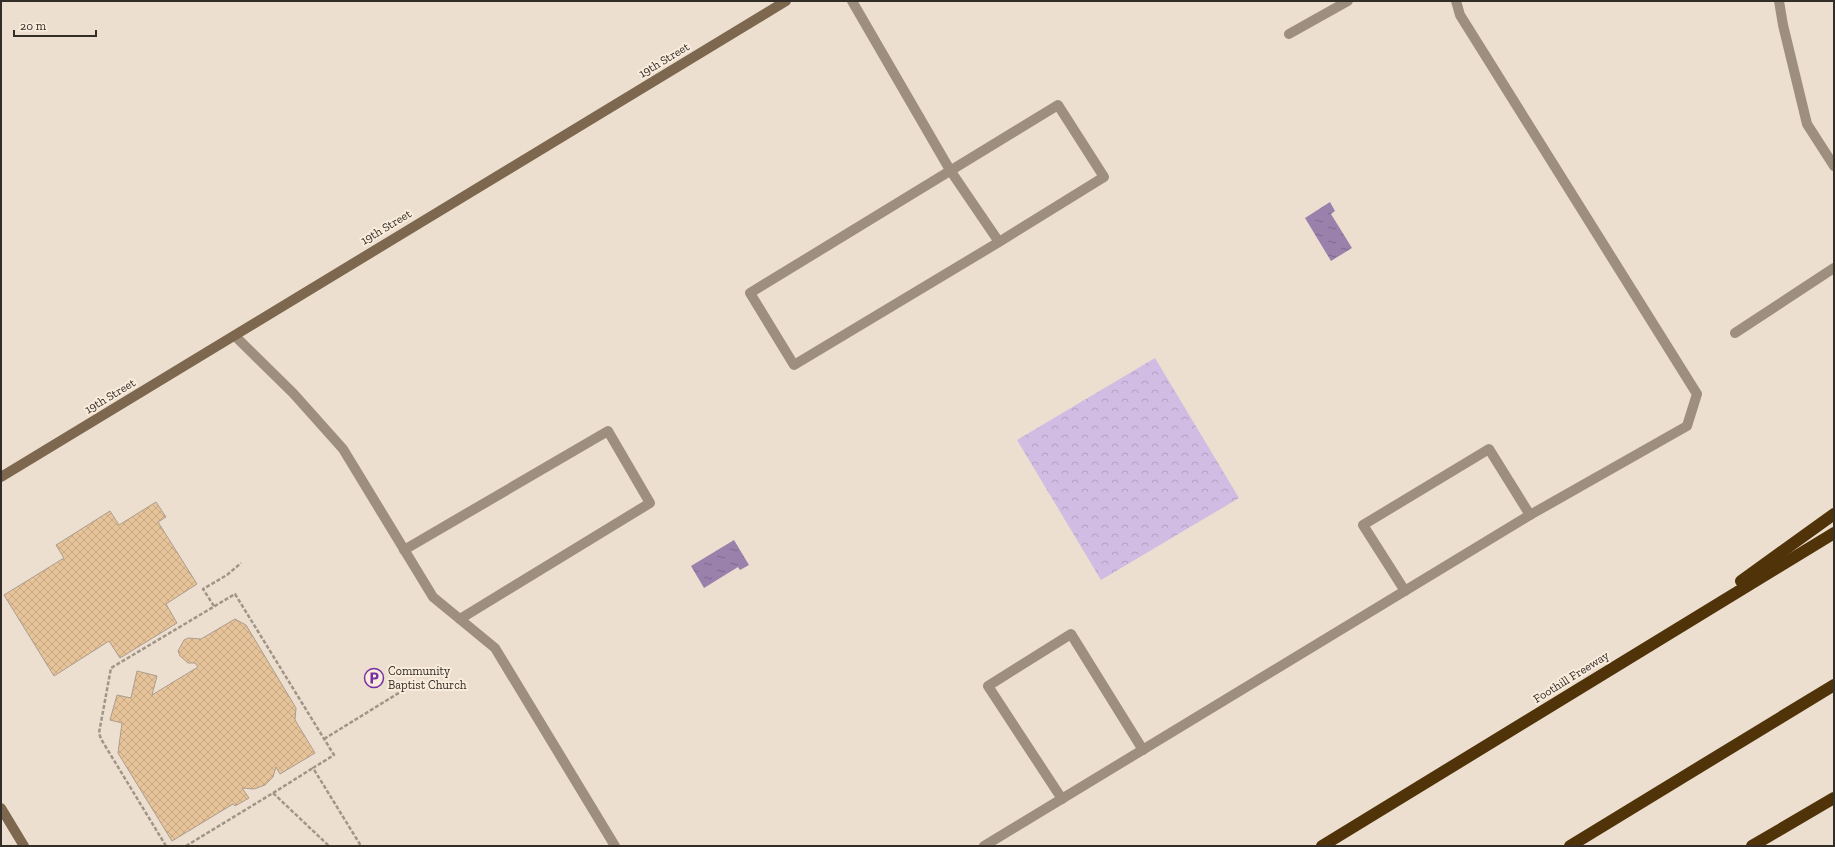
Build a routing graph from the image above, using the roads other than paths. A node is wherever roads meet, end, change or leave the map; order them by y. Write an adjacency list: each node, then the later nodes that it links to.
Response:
1 (786, 1): 12 (main road, 19th Street)
2 (852, 1): 8 (lane)
3 (1348, 1): 6 (lane)
4 (1456, 1): 15 (lane)
5 (1780, 1): 7 (lane)
6 (1289, 34)
7 (1834, 166)
8 (950, 170): 9 (lane); 9 (lane); 9 (lane)
9 (1000, 242)
10 (1834, 268): 11 (lane)
11 (1735, 333)
12 (235, 336): 13 (main road, 19th Street); 17 (lane)
13 (1, 477)
14 (1834, 514): 20 (highway)
15 (1530, 515): 18 (lane); 18 (lane)
16 (1834, 533): 20 (highway, Foothill Freeway)
17 (404, 550): 19 (lane); 19 (lane)
18 (1405, 591): 22 (lane)
19 (460, 619): 27 (lane)
20 (1664, 636): 29 (highway, Foothill Freeway)
21 (1834, 685): 30 (highway)
22 (1143, 750): 24 (lane); 24 (lane)
23 (1834, 798): 31 (highway)
24 (1062, 799): 28 (lane)
25 (1, 808): 26 (main road)
26 (24, 846)
27 (615, 846)
28 (984, 846)
29 (1322, 846)
30 (1570, 846)
31 (1752, 846)

